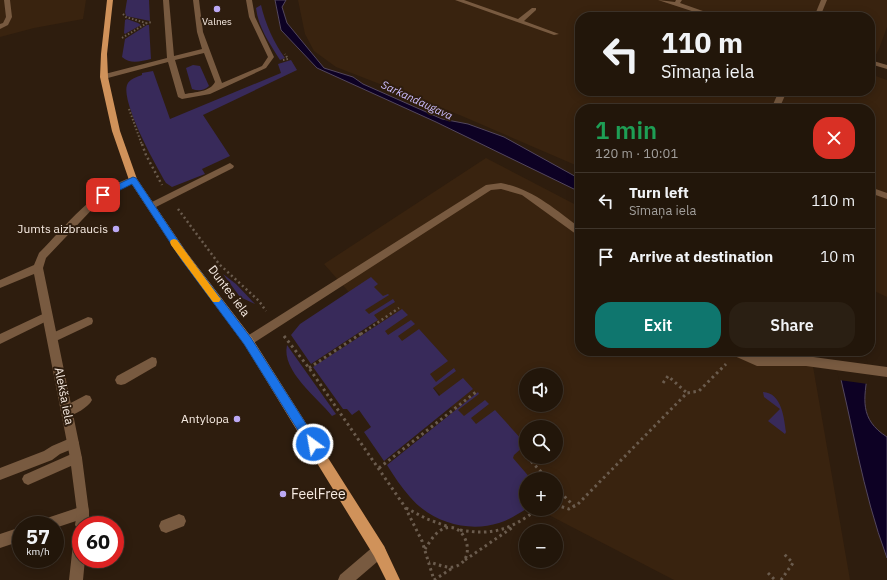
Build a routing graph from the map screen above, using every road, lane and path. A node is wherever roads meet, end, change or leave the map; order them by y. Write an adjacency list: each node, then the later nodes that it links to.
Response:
1 (7, 0): 18 (street)
2 (110, 0): 26 (main road, Duntes iela)
3 (166, 0): 23 (street)
4 (196, 0): 22 (street)
5 (249, 0): 27 (street)
6 (458, 0): 14 (street)
7 (661, 0): 9 (street)
8 (824, 0): 13 (street)
9 (678, 2): 12 (street)
10 (508, 9): 14 (street)
11 (534, 9): 16 (street)
12 (704, 12)
13 (819, 12)
14 (501, 15): 16 (street)
15 (122, 20): 17 (path)
16 (519, 21): 20 (street)
17 (147, 23)
18 (0, 27)
19 (122, 32): 21 (path)
20 (556, 34)
21 (122, 38)
22 (206, 50): 23 (street); 27 (street)
23 (171, 60): 26 (street); 27 (street)
24 (875, 63): 25 (street)
25 (887, 67)
26 (104, 78): 30 (main road, Duntes iela)
27 (216, 88)
28 (128, 103): 32 (path)
29 (230, 166): 32 (street)
30 (133, 180): 34 (main road, Duntes iela); 36 (street)
31 (875, 192): 33 (street)
32 (169, 196): 34 (street); 41 (path)
33 (887, 196)
34 (151, 206): 44 (main road, Duntes iela)
35 (575, 229): 41 (street)
36 (38, 268): 37 (street); 39 (street, Alekša iela)
37 (0, 284)
38 (399, 308): 48 (path)
39 (47, 316): 42 (street, Alekša iela); 43 (street)
40 (88, 320): 42 (street)
41 (274, 324): 44 (street); 48 (path)
42 (52, 338): 55 (street, Alekša iela)
43 (0, 339)
44 (248, 341): 76 (main road, Duntes iela)
45 (731, 356): 53 (path)
46 (745, 356): 49 (street)
47 (152, 362): 50 (street)
48 (309, 368): 59 (path)
49 (887, 372)
50 (121, 380)
51 (663, 383): 53 (path)
52 (476, 392): 59 (path)
53 (687, 393): 64 (path)
54 (86, 400): 55 (street)
55 (67, 412): 56 (street, Alekša iela)
56 (73, 443): 57 (street, Alekša iela); 61 (street)
57 (76, 458): 62 (street); 67 (street, Alekša iela)
58 (534, 464): 60 (path)
59 (379, 468): 65 (path)
60 (542, 472)
61 (0, 474)
62 (28, 479)
63 (563, 495): 64 (path)
64 (574, 506): 66 (path)
65 (405, 507): 72 (path); 77 (path)
66 (563, 507)
67 (83, 516)
68 (529, 516): 71 (path)
69 (179, 521): 70 (street)
70 (166, 526)
71 (515, 526): 73 (path); 80 (path)
72 (449, 527): 73 (path); 77 (path)
73 (460, 530): 80 (path)
74 (12, 537): 75 (street)
75 (0, 541)
76 (379, 550): 85 (street); 86 (main road, Duntes iela)
77 (425, 550): 79 (path)
78 (783, 554): 89 (path)
79 (429, 562): 81 (path); 87 (path)
80 (461, 563): 81 (path)
81 (455, 567): 87 (path)
82 (78, 568): 84 (street)
83 (768, 573): 88 (path)
84 (76, 580)
85 (345, 580)
86 (393, 580)
87 (434, 580)
88 (775, 580)
89 (781, 580)

